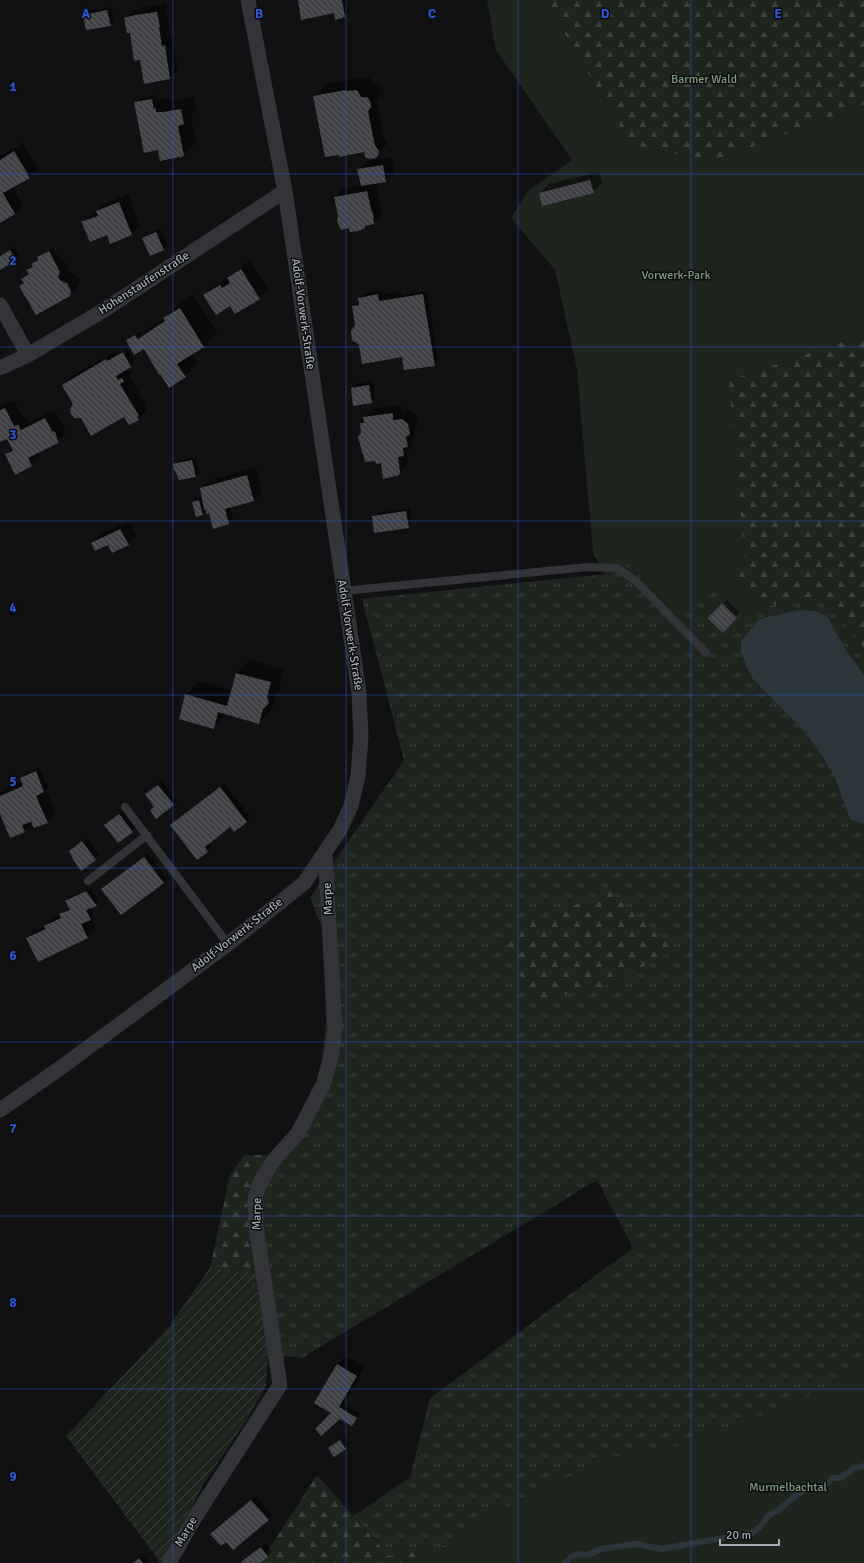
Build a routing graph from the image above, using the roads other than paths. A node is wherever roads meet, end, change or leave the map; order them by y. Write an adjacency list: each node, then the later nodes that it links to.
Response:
1 (248, 0): 2 (street, Adolf-Vorwerk-Straße)
2 (285, 191): 4 (street, Hohenstaufenstraße); 6 (street, Adolf-Vorwerk-Straße)
3 (0, 305): 4 (street)
4 (28, 355): 5 (street, Hohenstaufenstraße)
5 (0, 368)
6 (343, 591): 7 (lane); 10 (street, Adolf-Vorwerk-Straße)
7 (706, 653)
8 (125, 807): 9 (lane)
9 (147, 835): 11 (lane); 12 (lane)
10 (325, 852): 12 (street, Adolf-Vorwerk-Straße); 14 (street, Marpe)
11 (88, 880)
12 (228, 944): 13 (street, Adolf-Vorwerk-Straße)
13 (0, 1110)
14 (169, 1563)

